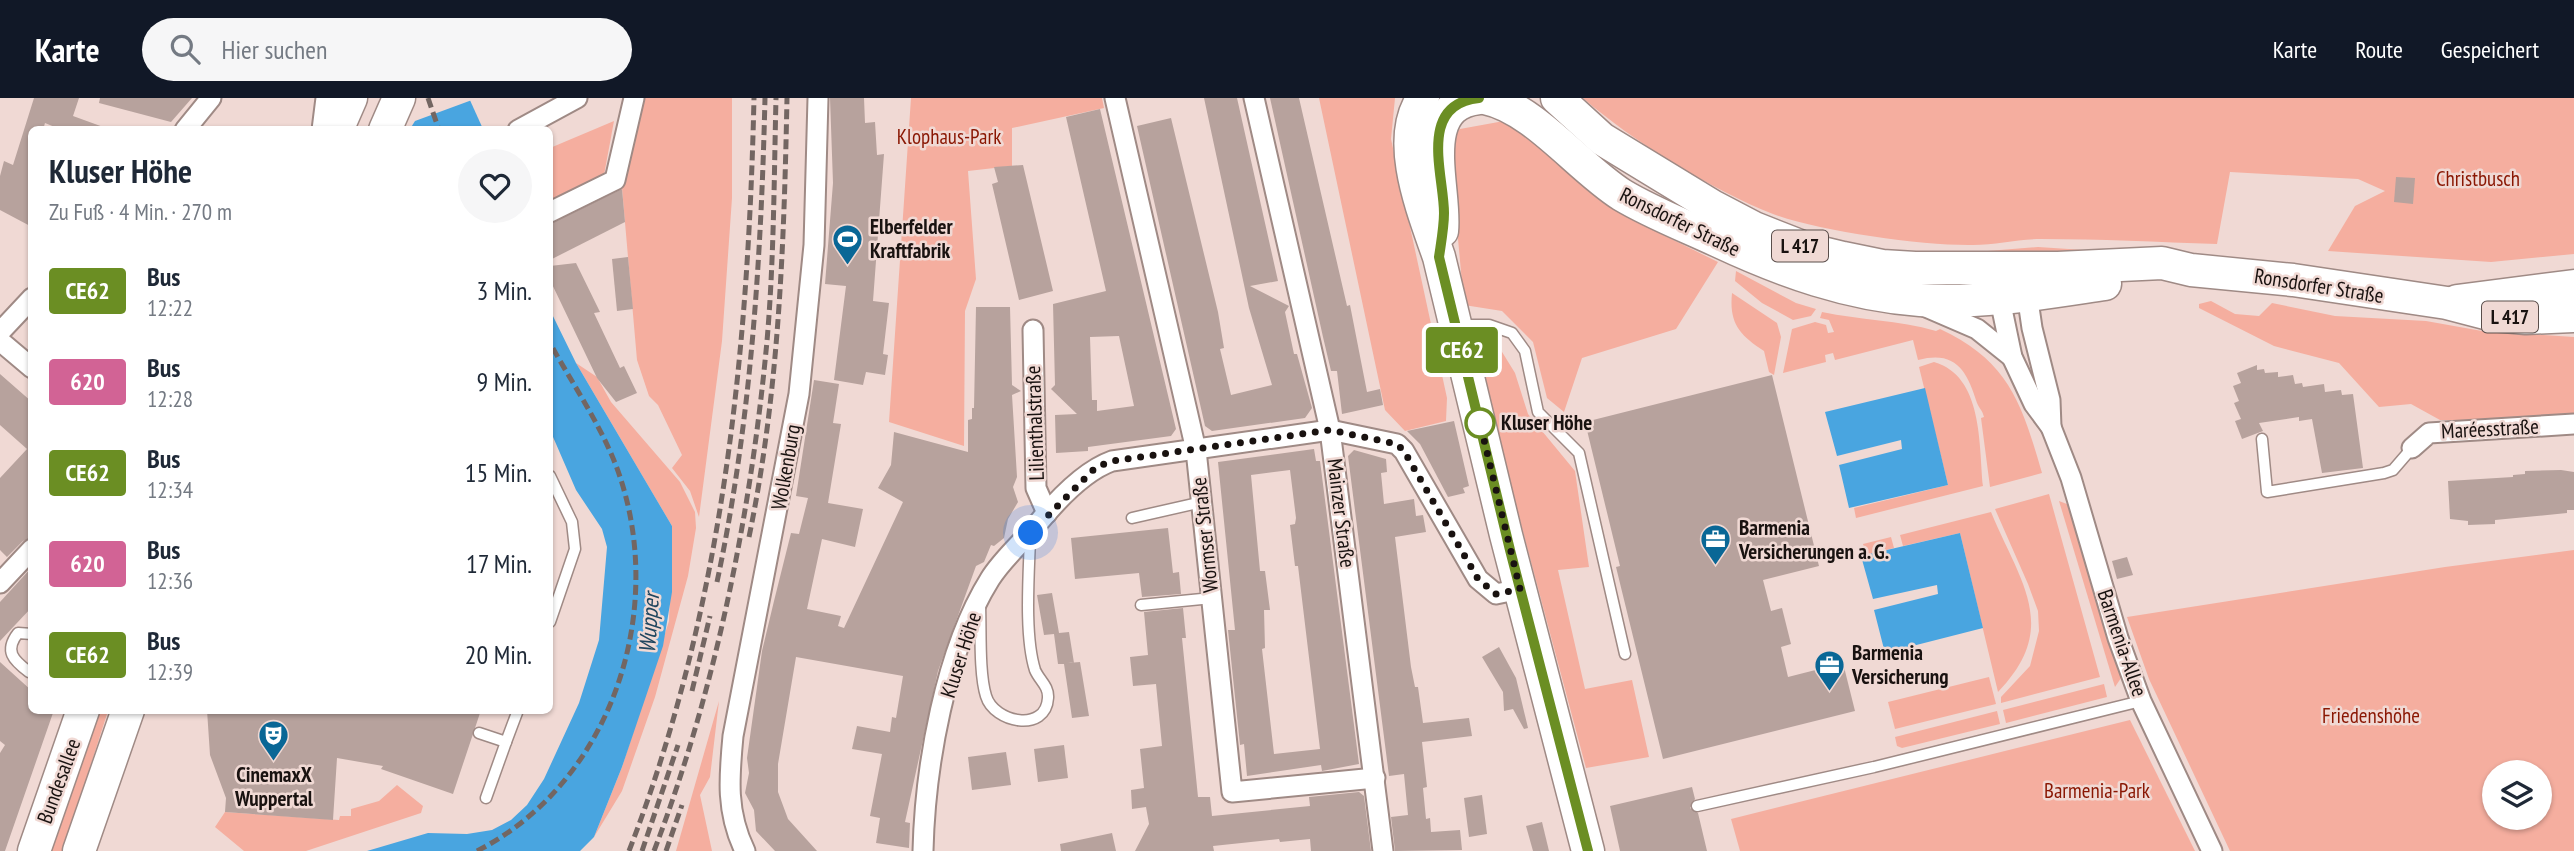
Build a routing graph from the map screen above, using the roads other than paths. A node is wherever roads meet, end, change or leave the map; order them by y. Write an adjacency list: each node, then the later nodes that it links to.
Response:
1 (211, 98): 13 (street)
2 (326, 98): 14 (street)
3 (351, 98): 15 (main road)
4 (577, 98): 16 (street)
5 (634, 98): 17 (street)
6 (818, 98): 62 (street, Wolkenburg)
7 (1254, 98): 32 (street, Mainzer Straße)
8 (1423, 98): 18 (main road)
9 (1479, 98): 18 (main road)
10 (1485, 98): 21 (main road, Ronsdorfer Straße / L 417)
11 (1557, 98): 19 (main road, Ronsdorfer Straße / L 417)
12 (1119, 99): 35 (street, Wormser Straße)
13 (188, 126)
14 (322, 126)
15 (339, 126)
16 (526, 126)
17 (553, 211)
18 (1439, 257): 25 (main road)
19 (2011, 283): 21 (main road, Ronsdorfer Straße / L 417); 22 (main road, Ronsdorfer Straße / L 417); 28 (street, Barmenia-Allee); 31 (street, Barmenia-Allee)
20 (2574, 286): 22 (main road, Ronsdorfer Straße / L 417)
21 (1906, 299): 28 (street, Barmenia-Allee)
22 (2446, 303): 24 (main road, Ronsdorfer Straße / L 417)
23 (28, 304): 27 (street)
24 (2574, 316)
25 (1456, 325): 43 (main road); 49 (lane)
26 (1033, 330): 38 (street, Lilienthalstraße)
27 (2, 345): 29 (street)
28 (2012, 357): 31 (street, Barmenia-Allee)
29 (28, 365)
30 (2574, 424): 34 (street, Maréesstraße)
31 (2051, 427): 51 (street, Barmenia-Allee)
32 (1330, 430): 35 (street, Kluser Höhe); 43 (street, Kluser Höhe); 57 (street, Mainzer Straße)
33 (2262, 439): 34 (lane)
34 (2412, 448)
35 (1196, 450): 37 (street, Wormser Straße); 38 (street, Kluser Höhe)
36 (555, 494): 47 (lane)
37 (1202, 502): 39 (lane); 45 (street, Wormser Straße)
38 (1047, 513): 40 (street, Kluser Höhe)
39 (1132, 518)
40 (1031, 533): 44 (street, Kluser Höhe); 44 (lane)
41 (28, 552): 42 (street)
42 (4, 573)
43 (1520, 589): 65 (main road)
44 (979, 598): 63 (street, Kluser Höhe)
45 (1212, 598): 46 (lane); 57 (street, Wormser Straße)
46 (1141, 605)
47 (553, 613)
48 (28, 634): 50 (lane)
49 (1625, 654)
50 (28, 671)
51 (2141, 701): 59 (lane); 66 (street, Barmenia-Allee)
52 (81, 714): 60 (main road, Bundesallee)
53 (127, 714): 61 (main road, Bundesallee)
54 (516, 714): 56 (lane)
55 (479, 733): 56 (lane)
56 (506, 742): 58 (lane)
57 (1375, 778): 64 (street, Mainzer Straße)
58 (486, 798)
59 (1697, 806)
60 (34, 851)
61 (79, 851)
62 (745, 851)
63 (923, 851)
64 (1383, 851)
65 (1588, 851)
66 (2212, 851)

